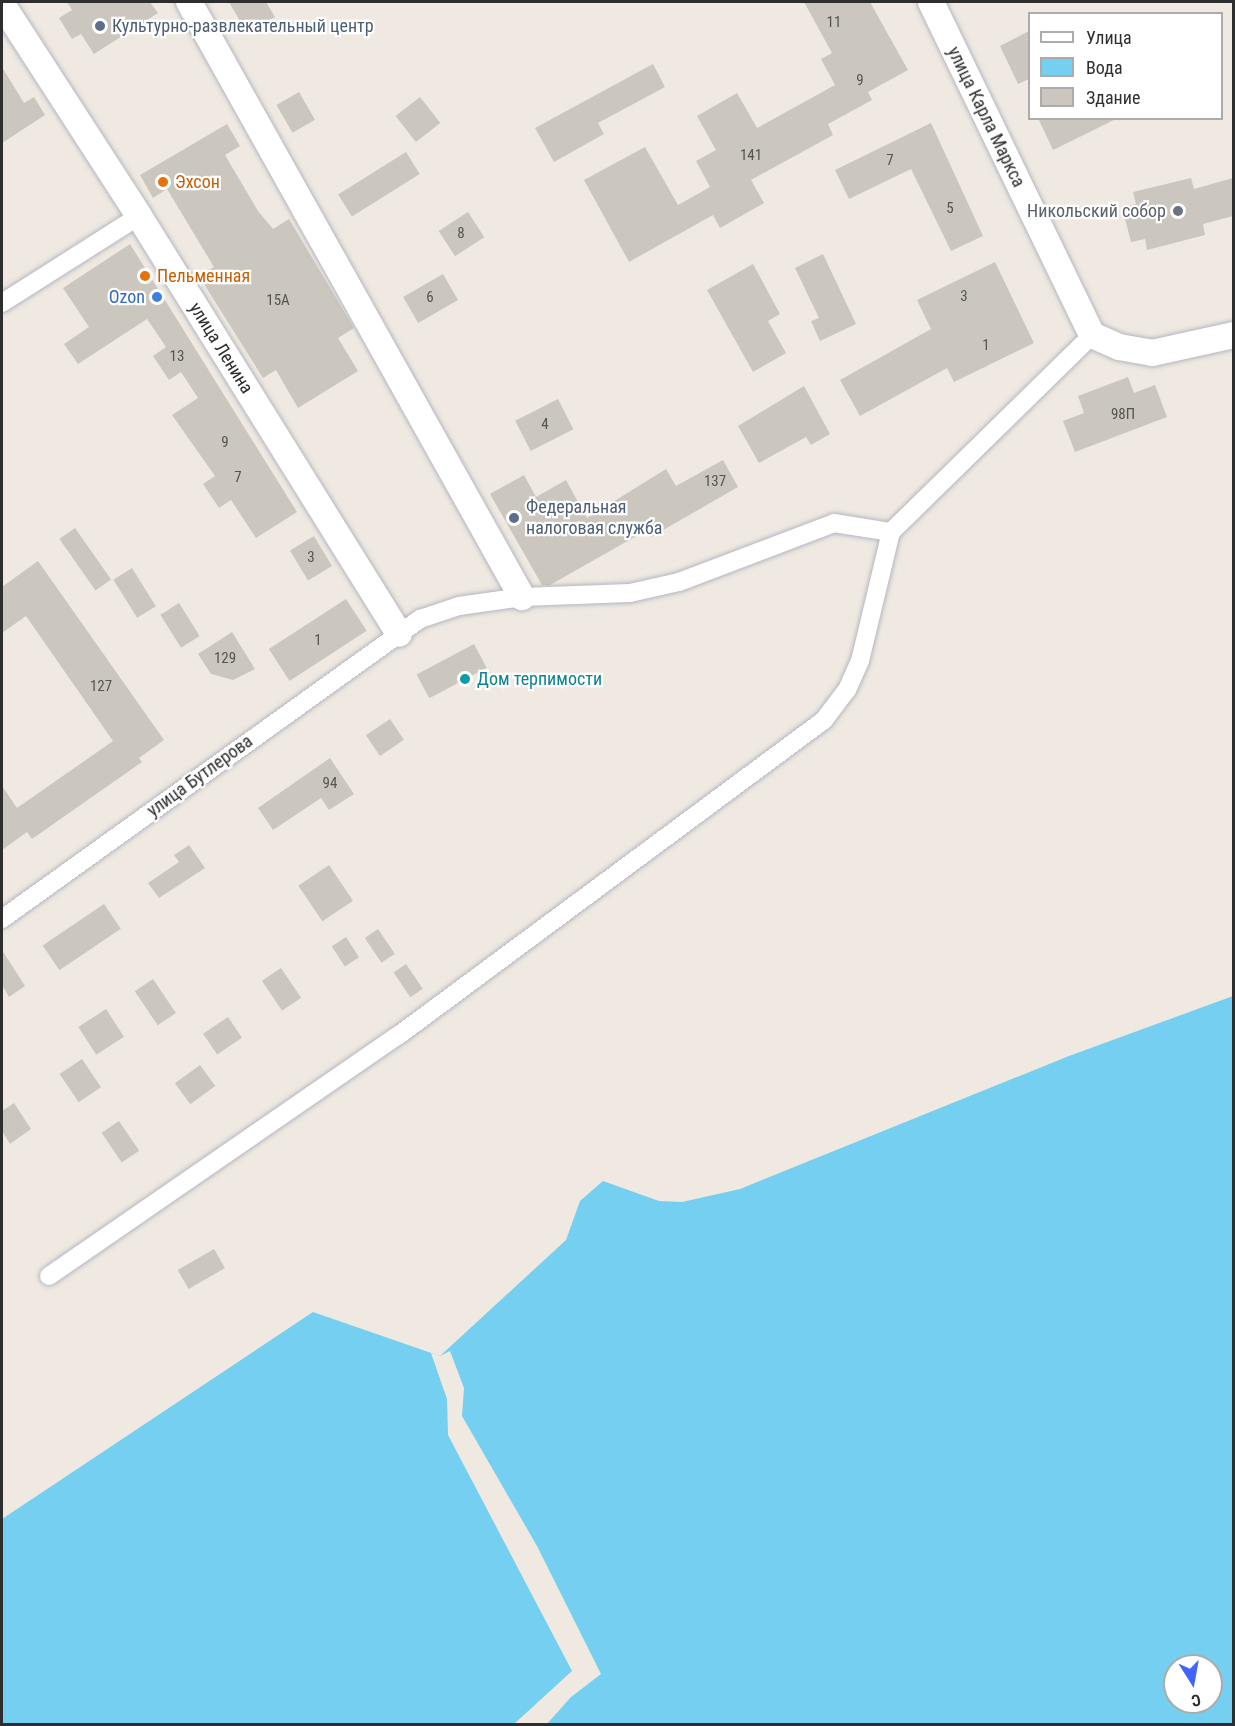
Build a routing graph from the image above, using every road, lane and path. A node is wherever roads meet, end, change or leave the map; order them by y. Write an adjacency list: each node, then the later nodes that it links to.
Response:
1 (189, 2): 9 (street)
2 (930, 2): 6 (street, улица Карла Маркса)
3 (2, 4): 4 (street, улица Ленина)
4 (140, 216): 5 (street); 10 (street, улица Ленина)
5 (2, 303)
6 (1092, 335): 7 (street); 8 (street)
7 (1233, 335)
8 (891, 532): 9 (street, улица Бутлерова); 12 (street)
9 (522, 597): 10 (street, улица Бутлерова)
10 (399, 634): 11 (street, улица Бутлерова)
11 (2, 918)
12 (49, 1276)

